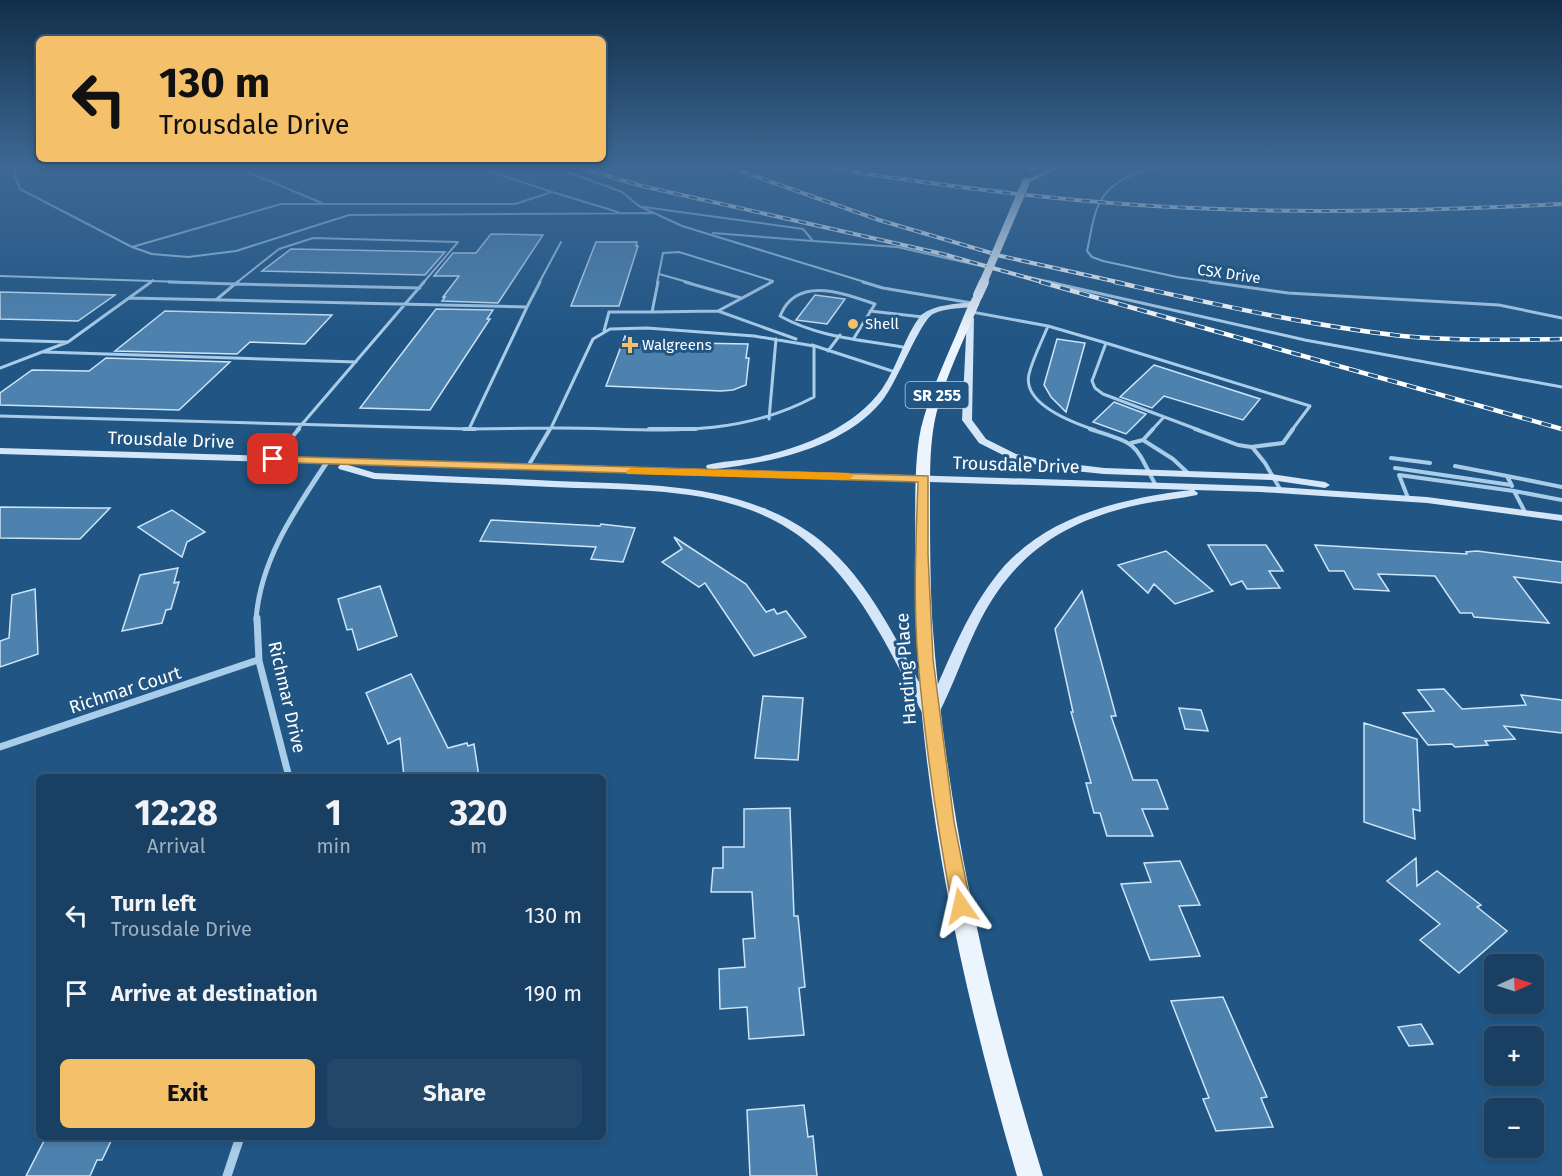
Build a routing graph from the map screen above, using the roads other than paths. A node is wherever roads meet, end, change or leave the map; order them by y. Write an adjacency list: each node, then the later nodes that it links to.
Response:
1 (85, 223): 11 (lane)
2 (216, 223): 11 (lane)
3 (324, 223): 11 (lane)
4 (680, 223): 8 (lane)
5 (759, 223): 9 (lane)
6 (1009, 223): 22 (main road, Harding Place, bridge)
7 (1094, 223): 27 (lane, CSX Drive)
8 (704, 232): 9 (lane); 22 (lane)
9 (813, 241): 43 (lane)
10 (561, 242): 21 (lane)
11 (132, 247)
12 (659, 274): 18 (lane); 18 (lane); 25 (lane)
13 (0, 276): 14 (lane)
14 (153, 279): 15 (lane); 17 (lane)
15 (235, 284): 16 (lane); 16 (lane); 19 (lane)
16 (420, 288): 20 (lane)
17 (129, 298): 19 (lane); 34 (lane)
18 (741, 298): 23 (lane)
19 (216, 300): 20 (lane)
20 (405, 305): 21 (lane); 40 (lane)
21 (527, 307): 49 (lane)
22 (974, 307): 26 (street); 28 (lane); 61 (street); 65 (main road, Harding Place / SR 255)
23 (718, 311): 25 (lane); 36 (lane)
24 (870, 311): 26 (lane); 30 (lane); 31 (lane)
25 (652, 312): 29 (lane)
26 (923, 317): 37 (street)
27 (1562, 318)
28 (1047, 326): 35 (lane); 51 (lane)
29 (604, 331): 32 (lane); 48 (lane)
30 (840, 335): 31 (lane); 38 (lane)
31 (854, 338): 37 (lane)
32 (776, 339): 36 (lane); 46 (lane)
33 (0, 340): 34 (lane)
34 (68, 342): 39 (lane)
35 (1106, 343): 45 (lane); 52 (lane)
36 (814, 345): 38 (lane); 46 (lane)
37 (908, 348): 42 (street)
38 (828, 351): 42 (lane)
39 (44, 352): 40 (lane); 41 (lane)
40 (356, 362): 47 (lane)
41 (0, 368)
42 (895, 372): 60 (street)
43 (1562, 387)
44 (0, 416): 47 (lane)
45 (1163, 418): 50 (lane); 52 (lane)
46 (769, 419): 48 (lane)
47 (303, 425): 49 (lane); 54 (lane)
48 (551, 427): 49 (lane); 58 (lane)
49 (469, 429)
50 (1143, 440): 51 (lane); 62 (lane)
51 (1131, 443): 61 (lane)
52 (1251, 447): 66 (lane)
53 (0, 451): 54 (street, Trousdale Drive)
54 (273, 459): 55 (street, Trousdale Drive)
55 (327, 462): 58 (street, Trousdale Drive); 76 (street, Richmar Drive); 77 (street)
56 (1430, 463): 59 (lane)
57 (1455, 466): 64 (lane)
58 (528, 468): 60 (street, Trousdale Drive)
59 (1395, 468): 63 (lane); 67 (lane)
60 (658, 472): 65 (street, Trousdale Drive)
61 (1149, 473): 62 (street); 68 (lane)
62 (1189, 474): 66 (street)
63 (1399, 476): 71 (lane); 72 (lane)
64 (1507, 476): 67 (lane); 69 (lane)
65 (924, 478): 68 (street, Trousdale Drive); 77 (main road, Harding Place / SR 255)
66 (1278, 482): 70 (street, Trousdale Drive); 72 (street, Trousdale Drive)
67 (1511, 484): 71 (lane)
68 (1156, 486): 70 (street, Trousdale Drive)
69 (1562, 487)
70 (1242, 488): 77 (street)
71 (1514, 491): 73 (lane); 74 (lane)
72 (1408, 498): 74 (street, Trousdale Drive)
73 (1562, 500)
74 (1525, 512): 75 (street, Trousdale Drive)
75 (1562, 518)
76 (258, 660): 78 (street, Richmar Court); 79 (street, Richmar Drive)
77 (931, 715): 82 (main road, Harding Place / SR 255)
78 (0, 747)
79 (288, 774)
80 (239, 1140): 81 (street)
81 (227, 1176)
82 (1030, 1176)

